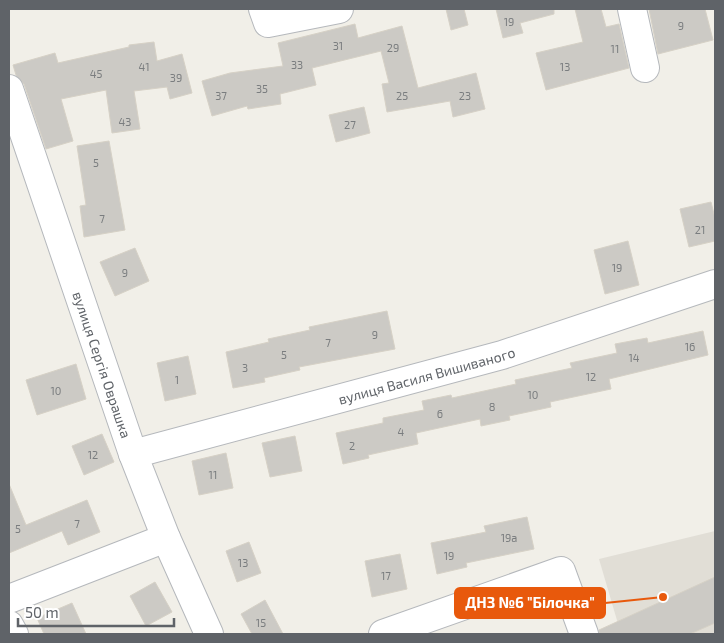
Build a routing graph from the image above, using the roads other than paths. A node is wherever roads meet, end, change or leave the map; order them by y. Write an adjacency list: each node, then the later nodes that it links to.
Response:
1 (262, 9): 2 (street)
2 (339, 9)
3 (632, 9): 4 (street)
4 (645, 68)
5 (9, 90): 7 (street, вулиця Сергія Оврашка)
6 (715, 284): 7 (street, вулиця Василя Вишиваного)
7 (133, 454): 8 (street, вулиця Сергія Оврашка)
8 (166, 538): 9 (street); 12 (street, вулиця Сергія Оврашка)
9 (9, 599)
10 (9, 625): 11 (street)
11 (14, 634)
12 (209, 634)
13 (383, 634): 14 (street)
14 (584, 634)

